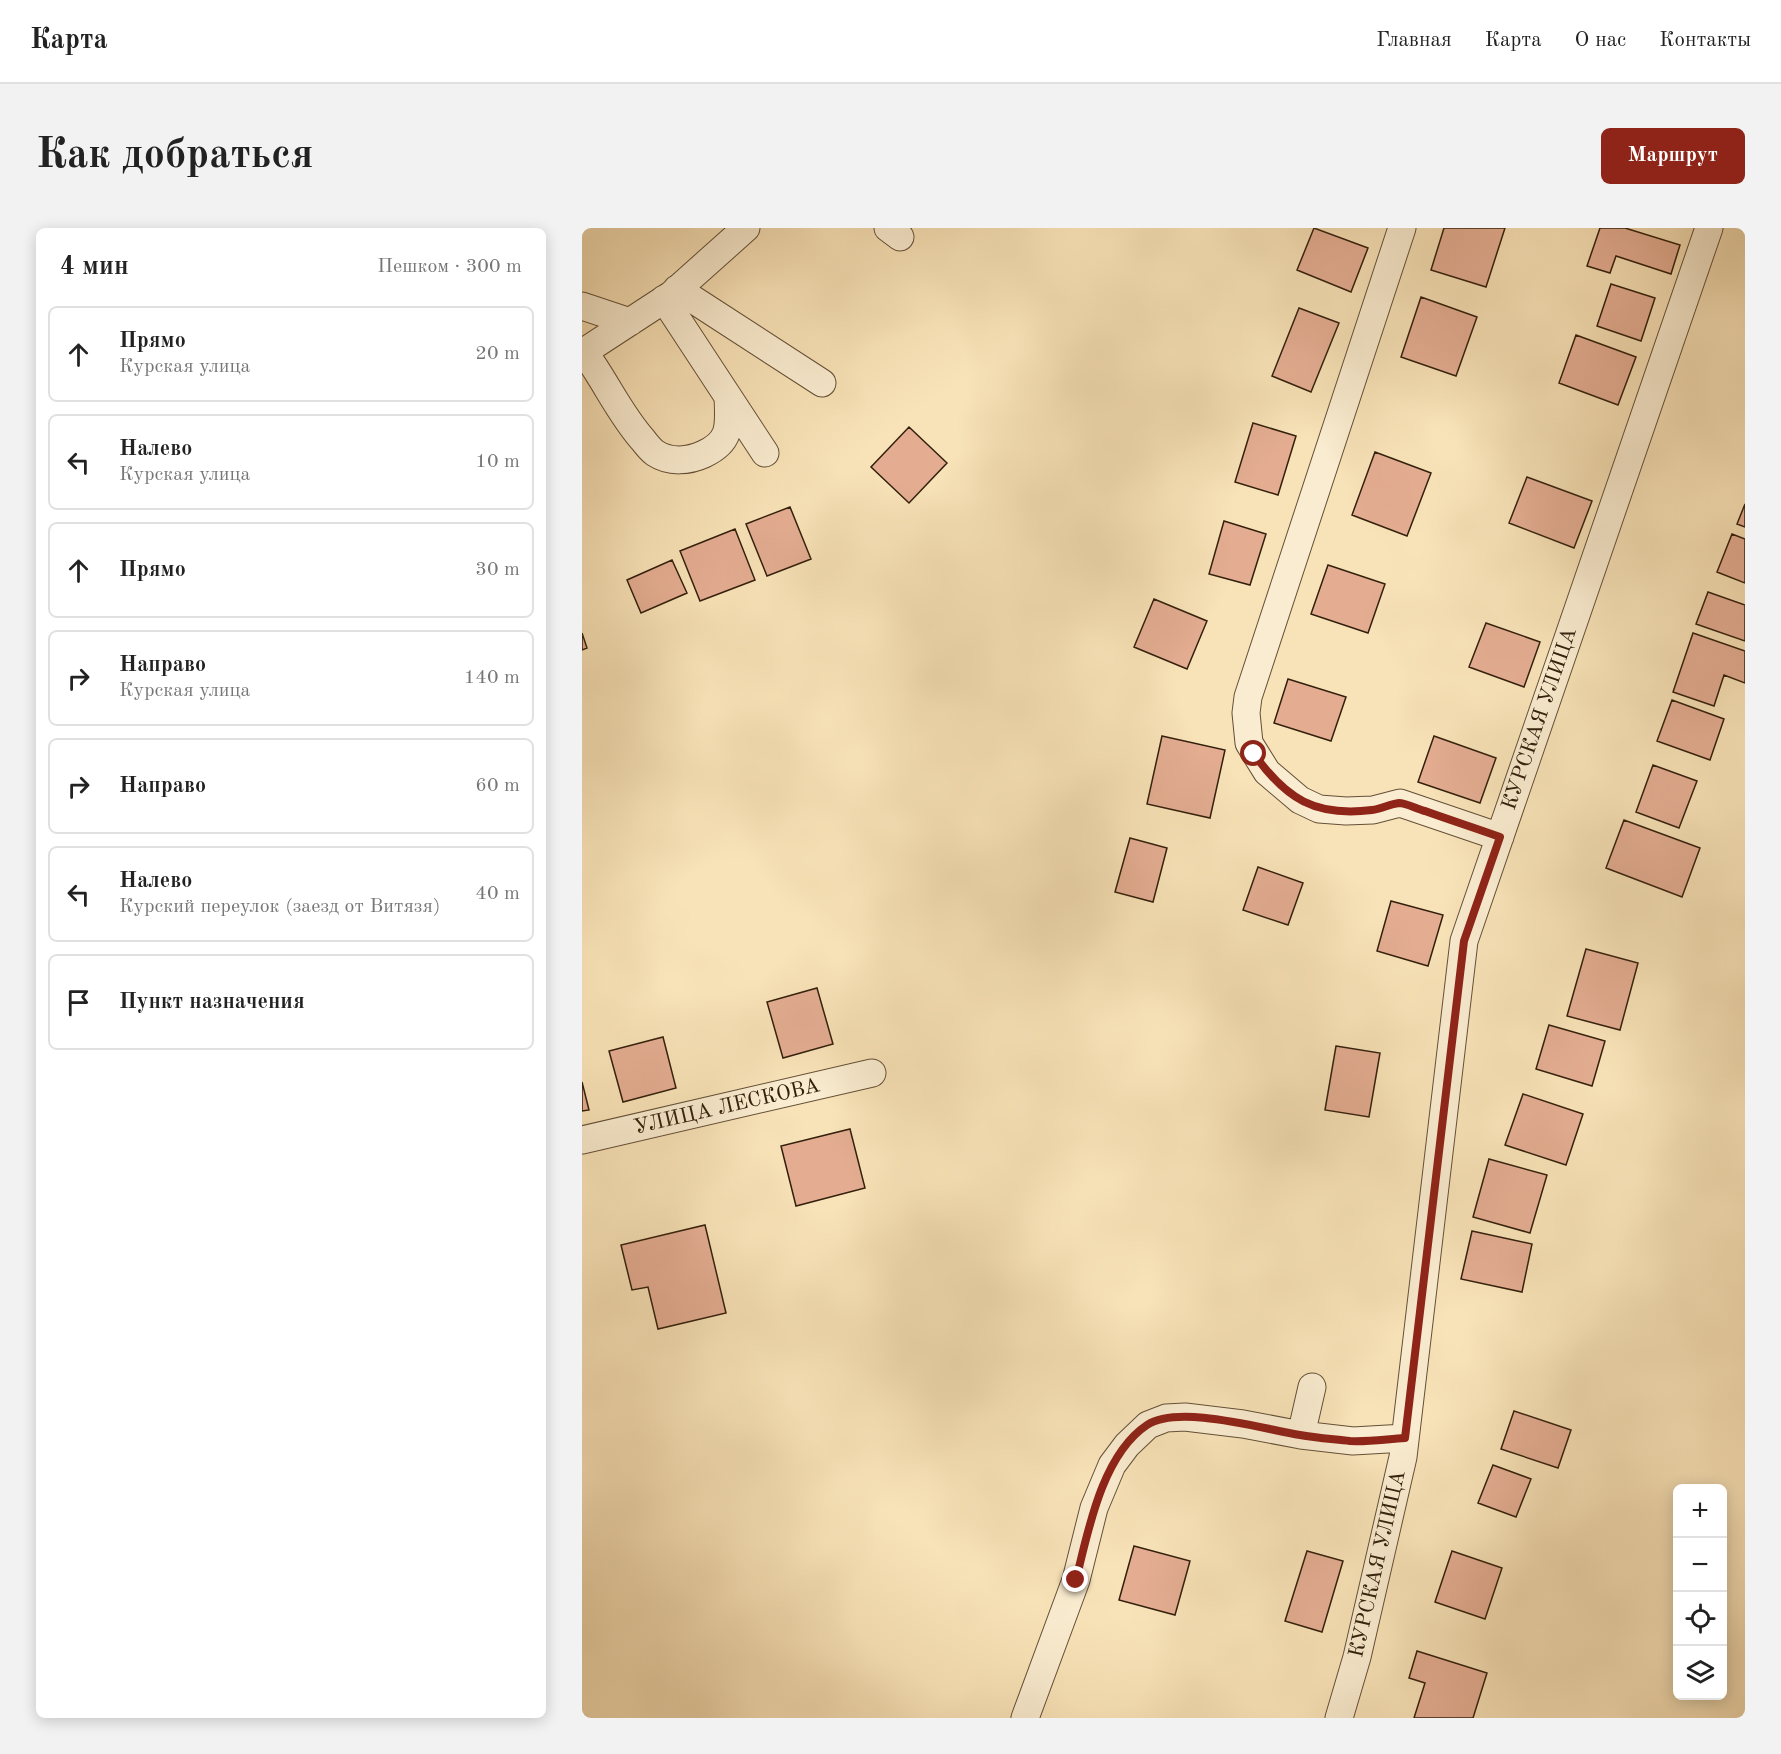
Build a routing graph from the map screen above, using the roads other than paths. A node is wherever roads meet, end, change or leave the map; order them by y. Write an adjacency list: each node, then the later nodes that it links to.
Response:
1 (746, 228): 4 (street)
2 (1402, 228): 11 (street)
3 (1709, 228): 11 (street, КУРСКАЯ УЛИЦА)
4 (671, 294): 6 (street); 8 (street); 9 (street)
5 (582, 306): 6 (street)
6 (630, 322): 7 (street)
7 (583, 352): 9 (street)
8 (822, 383)
9 (728, 397): 10 (street)
10 (765, 453)
11 (1500, 837): 16 (street, КУРСКАЯ УЛИЦА)
12 (872, 1073): 13 (street, УЛИЦА ЛЕСКОВА)
13 (582, 1140)
14 (1312, 1387): 15 (street)
15 (1301, 1435): 16 (street); 17 (street)
16 (1405, 1438): 18 (street, КУРСКАЯ УЛИЦА)
17 (1026, 1718)
18 (1339, 1718)

